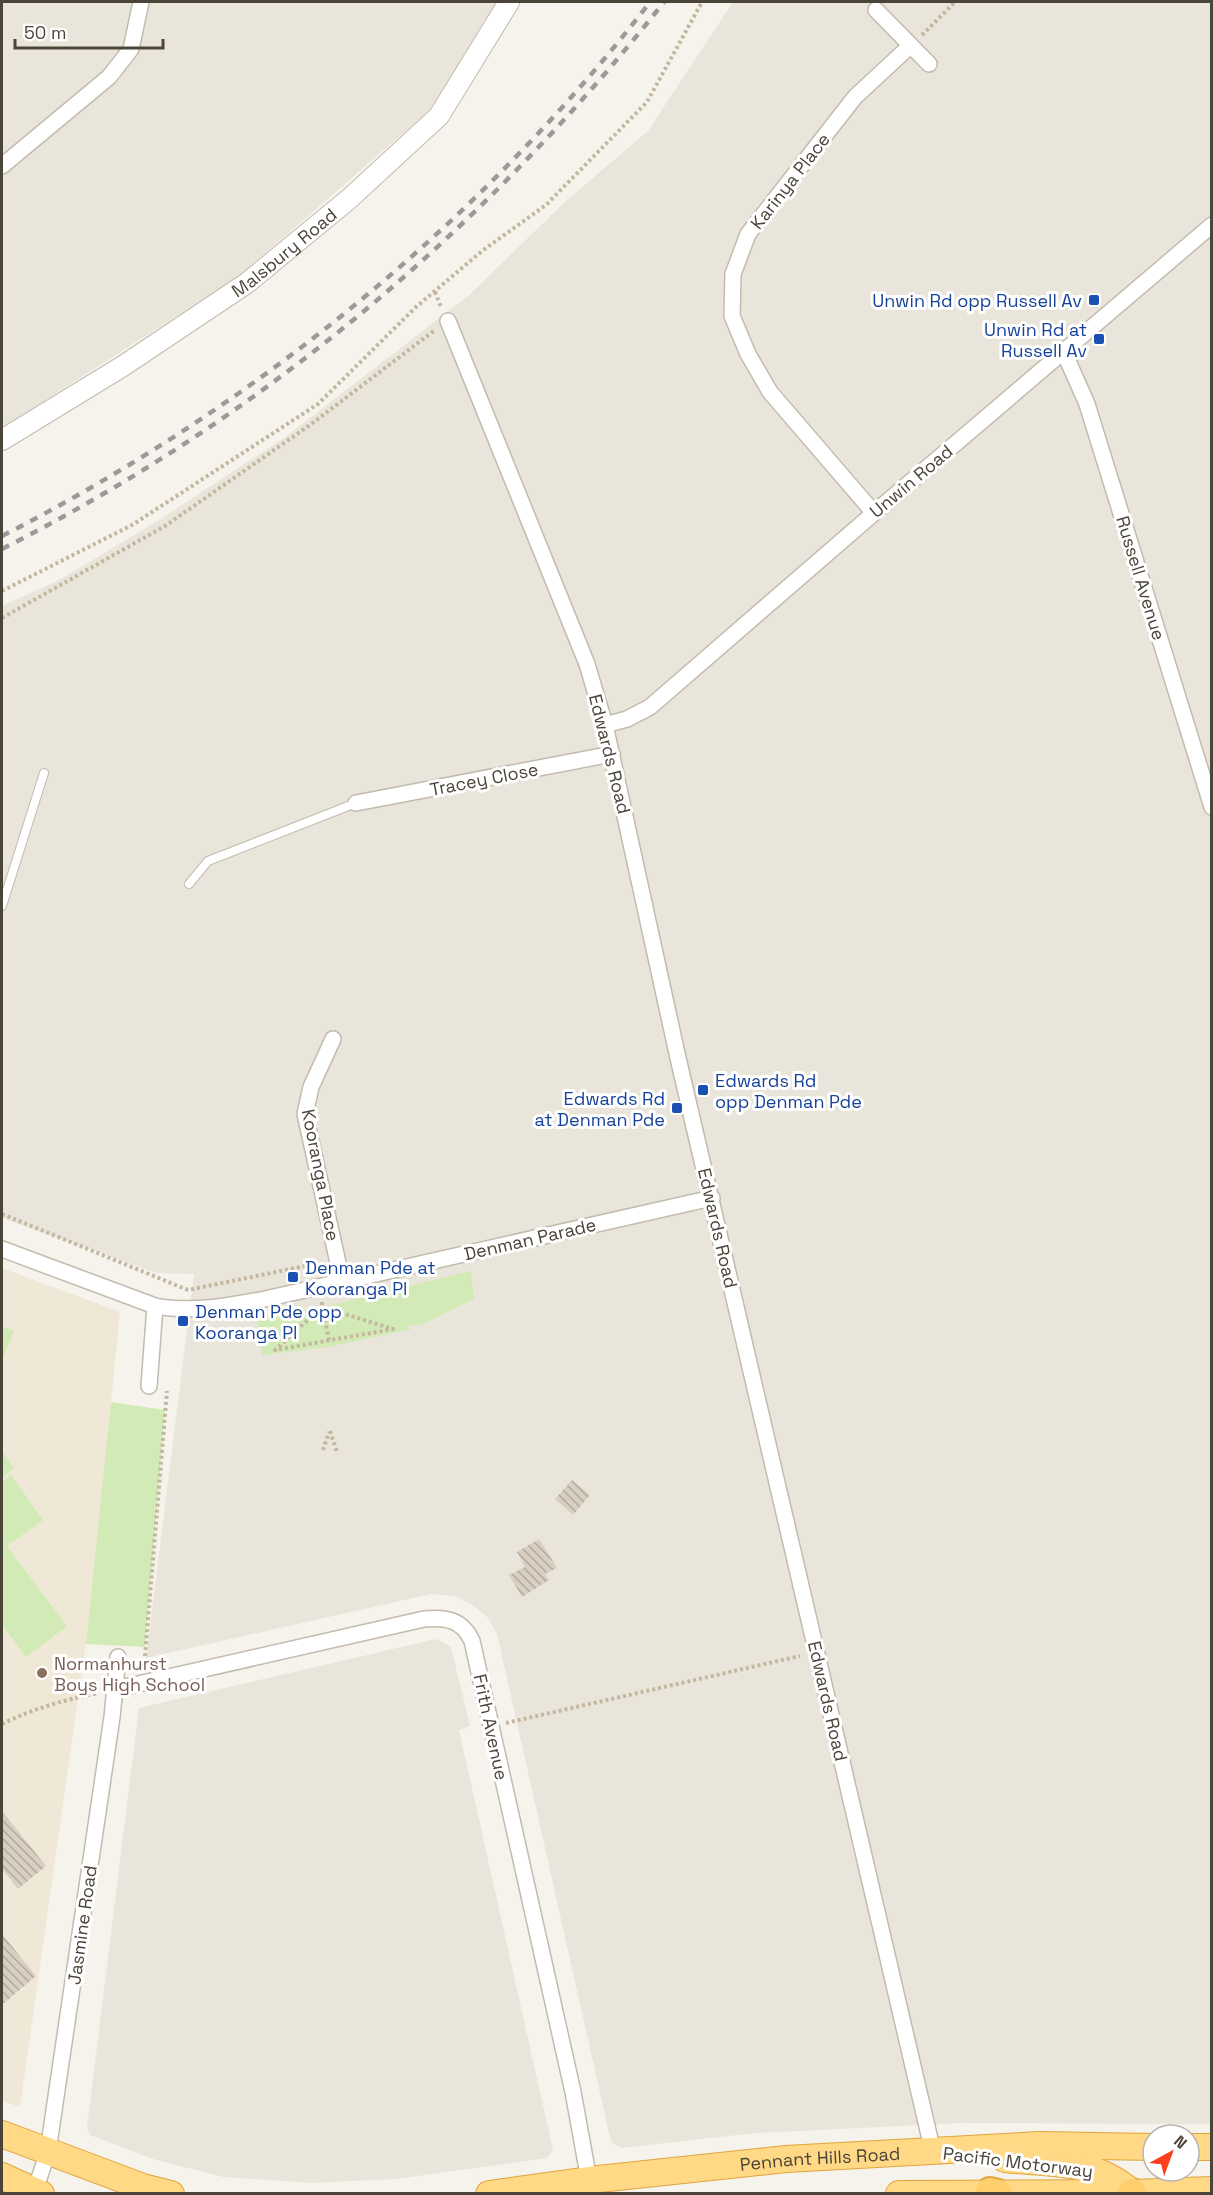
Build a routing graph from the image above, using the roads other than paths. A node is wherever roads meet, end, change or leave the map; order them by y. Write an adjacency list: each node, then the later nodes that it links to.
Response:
1 (141, 2): 6 (street)
2 (509, 2): 10 (street, Malsbury Road)
3 (876, 10): 4 (street)
4 (910, 46): 5 (street); 11 (street, Karinya Place)
5 (929, 64)
6 (2, 166)
7 (1212, 225): 9 (street, Unwin Road)
8 (448, 321): 12 (street, Edwards Road)
9 (1064, 352): 11 (street, Unwin Road); 16 (street, Russell Avenue)
10 (2, 440)
11 (874, 513): 12 (street, Unwin Road)
12 (605, 725): 13 (street, Edwards Road)
13 (612, 754): 15 (street, Tracey Close); 20 (street, Edwards Road)
14 (44, 773): 18 (lane)
15 (356, 803): 17 (lane)
16 (1212, 807)
17 (189, 884)
18 (2, 906)
19 (333, 1039): 22 (street, Kooranga Place)
20 (712, 1198): 22 (street, Denman Parade); 31 (street, Edwards Road)
21 (2, 1249): 23 (street, Denman Parade)
22 (342, 1281): 23 (street, Denman Parade)
23 (155, 1306): 24 (street)
24 (149, 1386)
25 (118, 1657): 26 (street, Jasmine Road)
26 (116, 1689): 30 (street, Jasmine Road); 33 (street, Frith Avenue)
27 (2, 2134): 30 (highway)
28 (1141, 2146): 31 (highway, Pennant Hills Road)
29 (1141, 2149): 34 (highway)
30 (48, 2151): 36 (street, Jasmine Road); 37 (highway)
31 (933, 2152): 33 (highway, Pennant Hills Road); 34 (highway, Pacific Motorway)
32 (2, 2175): 36 (highway)
33 (589, 2180): 38 (highway, Pennant Hills Road)
34 (1105, 2187): 41 (highway); 42 (highway, Pacific Motorway)
35 (1212, 2190): 42 (highway)
36 (38, 2192)
37 (171, 2193)
38 (489, 2193)
39 (899, 2193): 40 (highway)
40 (994, 2193): 41 (highway)
41 (1054, 2193)
42 (1132, 2193)

